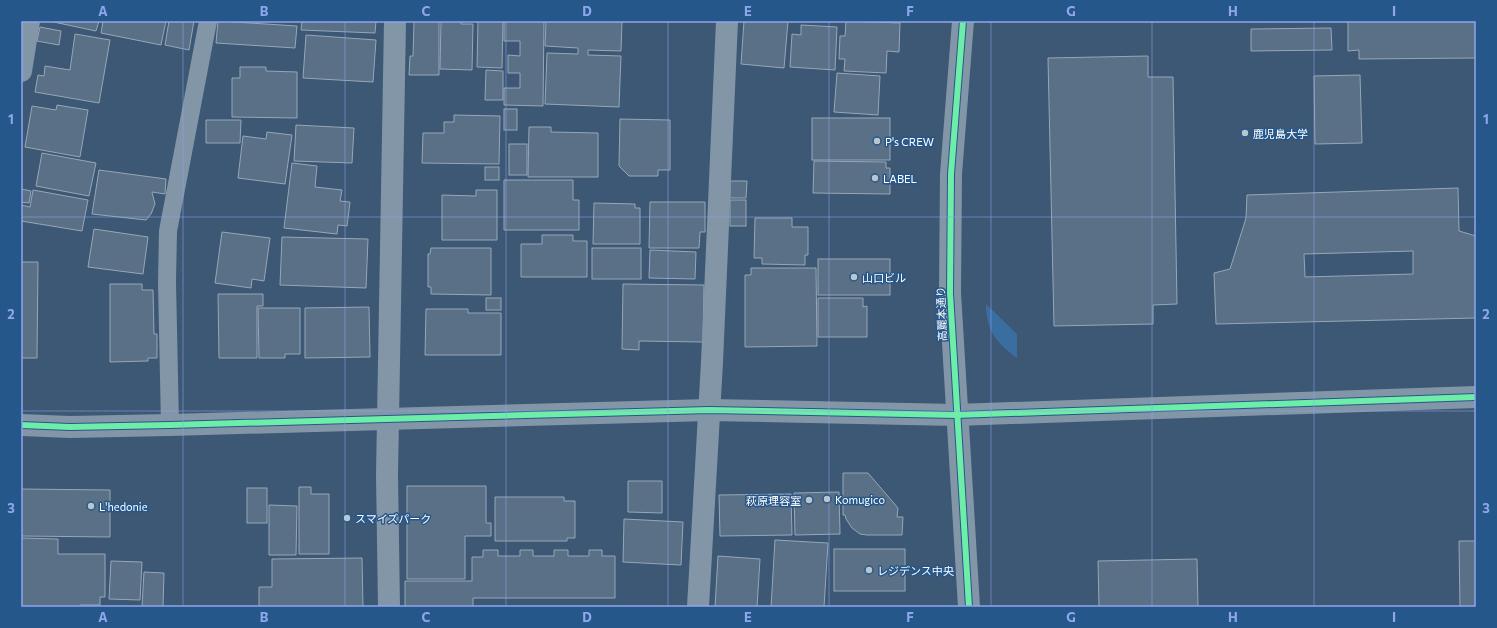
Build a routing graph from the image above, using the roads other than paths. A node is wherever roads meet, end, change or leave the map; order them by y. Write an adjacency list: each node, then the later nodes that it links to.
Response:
1 (29, 21): 6 (street)
2 (208, 21): 12 (lane)
3 (395, 21): 10 (street)
4 (727, 21): 8 (street)
5 (963, 21): 9 (street, 高麗本通り)
6 (21, 71)
7 (1476, 397): 9 (street)
8 (709, 410): 9 (street); 10 (street); 14 (street)
9 (956, 415): 15 (street, 高麗本通り)
10 (388, 419): 12 (street); 13 (street)
11 (21, 425): 12 (street)
12 (170, 425)
13 (389, 607)
14 (698, 607)
15 (969, 607)

